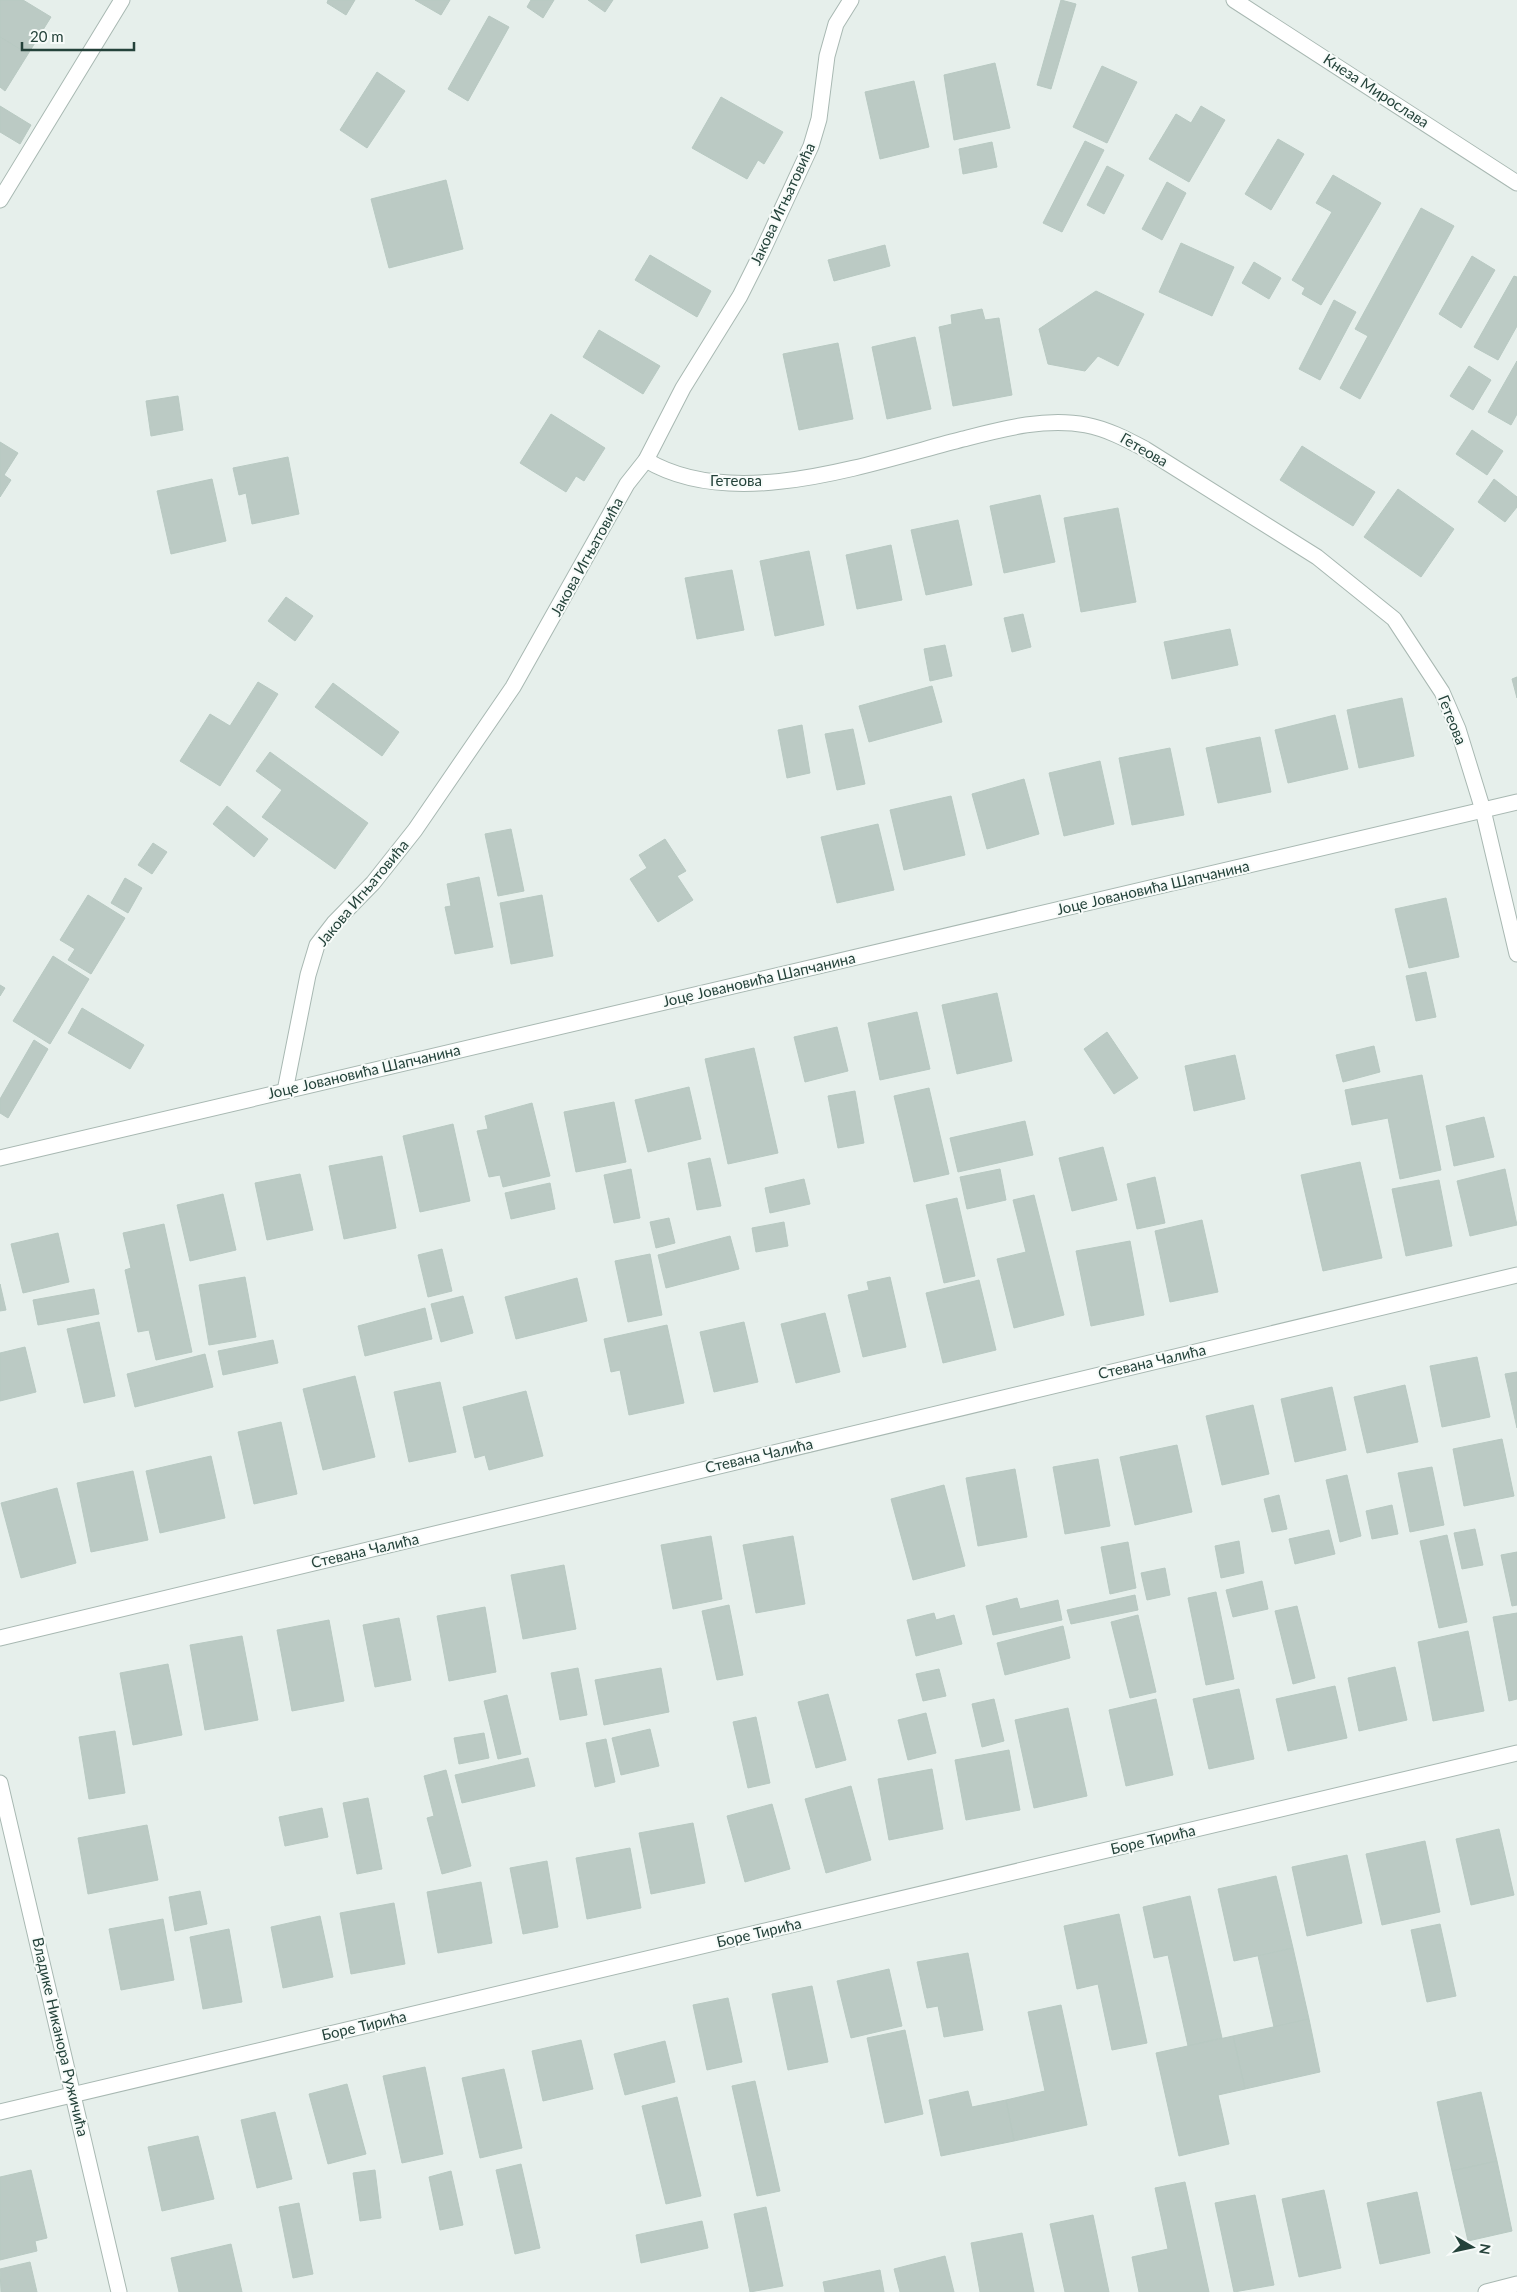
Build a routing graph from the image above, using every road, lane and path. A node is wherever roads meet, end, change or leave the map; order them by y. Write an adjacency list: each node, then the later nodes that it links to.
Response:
1 (121, 0): 5 (street)
2 (851, 0): 6 (street, Јакова Игњатовића)
3 (1234, 0): 4 (street, Кнеза Мирослава)
4 (1517, 182)
5 (0, 200)
6 (646, 460): 8 (street, Гетеова); 10 (street, Јакова Игњатовића)
7 (1517, 802): 8 (street, Јоце Јовановића Шапчанина)
8 (1483, 810): 9 (street, Гетеова); 10 (street, Јоце Јовановића Шапчанина)
9 (1517, 954)
10 (285, 1091): 11 (street, Јоце Јовановића Шапчанина)
11 (0, 1158)
12 (1517, 1275): 13 (street, Стевана Чалића)
13 (0, 1638)
14 (1517, 1753): 16 (street, Боре Тирића)
15 (0, 1783): 16 (street, Владике Никанора Ружичића)
16 (73, 2095): 17 (street, Боре Тирића); 19 (street, Владике Никанора Ружичића)
17 (0, 2112)
18 (1517, 2284): 20 (street)
19 (119, 2292)
20 (1486, 2292)

